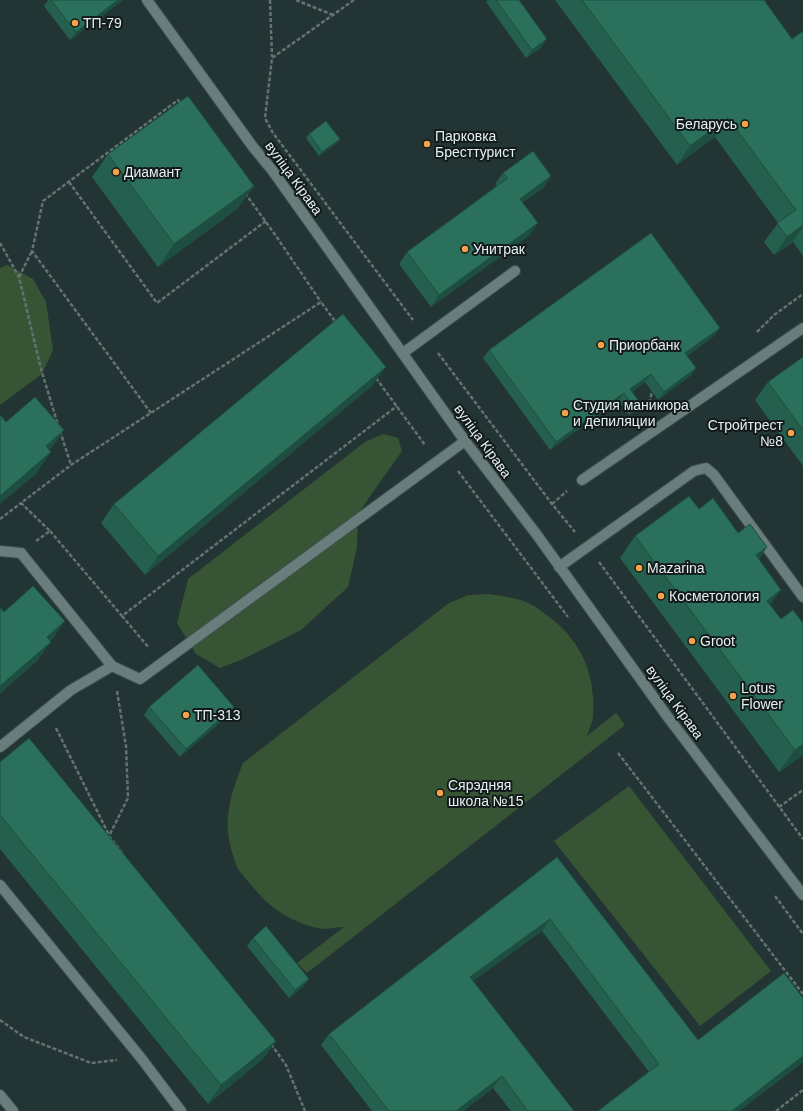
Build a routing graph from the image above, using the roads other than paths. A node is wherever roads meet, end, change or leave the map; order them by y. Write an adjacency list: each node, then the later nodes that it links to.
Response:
1 (147, 0): 4 (street, вуліца Кірава)
2 (515, 271): 4 (street)
3 (803, 328): 6 (street)
4 (403, 354): 5 (street, вуліца Кірава)
5 (465, 441): 8 (street, вуліца Кірава); 10 (street)
6 (582, 480)
7 (0, 551): 10 (street)
8 (559, 567): 9 (street); 13 (street, вуліца Кірава)
9 (803, 596)
10 (112, 666): 11 (street)
11 (0, 747)
12 (0, 885): 16 (street)
13 (803, 895)
14 (0, 1095): 15 (street)
15 (13, 1111)
16 (181, 1111)

